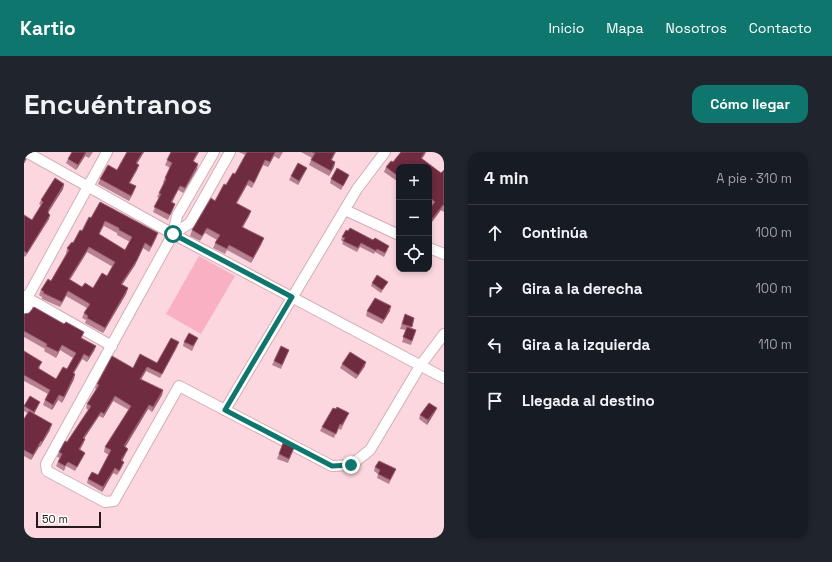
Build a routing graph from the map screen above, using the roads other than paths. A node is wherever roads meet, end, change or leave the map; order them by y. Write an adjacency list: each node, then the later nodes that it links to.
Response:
1 (26, 152): 6 (street)
2 (107, 152): 6 (street)
3 (214, 152): 9 (street)
4 (230, 152): 9 (street)
5 (385, 152): 7 (street)
6 (88, 186): 9 (street); 13 (street)
7 (345, 210): 8 (street); 12 (street)
8 (396, 233)
9 (173, 234): 12 (street); 16 (street)
10 (432, 249): 11 (street)
11 (444, 254)
12 (292, 297): 17 (street); 19 (street)
13 (25, 298): 14 (street); 16 (street)
14 (24, 314)
15 (444, 334): 17 (street)
16 (112, 346): 19 (street)
17 (420, 366): 18 (street); 19 (street)
18 (444, 378)
19 (225, 410)

